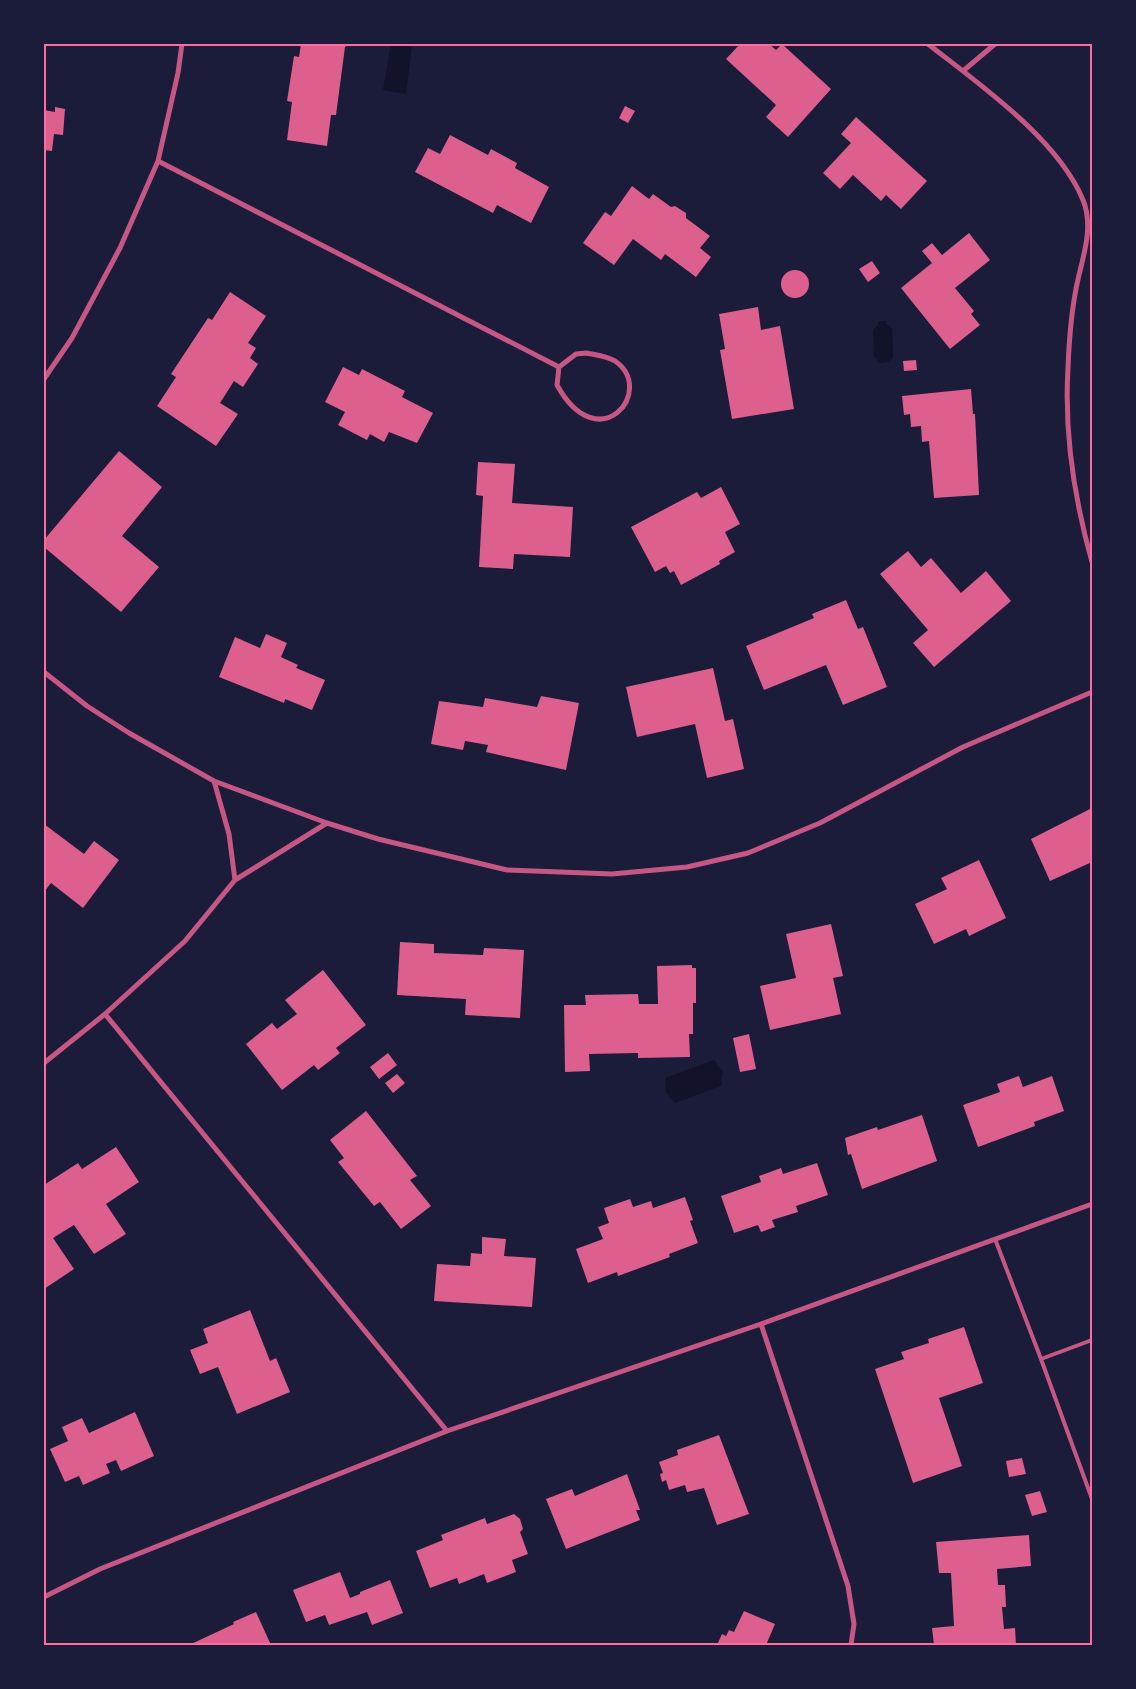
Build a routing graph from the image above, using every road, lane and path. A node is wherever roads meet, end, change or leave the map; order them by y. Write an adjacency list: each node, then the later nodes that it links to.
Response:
1 (182, 44): 5 (street)
2 (928, 44): 4 (street)
3 (995, 44): 4 (street)
4 (963, 71): 8 (street)
5 (158, 161): 6 (street); 7 (street)
6 (559, 367): 6 (street)
7 (44, 379)
8 (1092, 562)
9 (44, 672): 11 (street)
10 (1092, 692): 12 (street)
11 (214, 781): 12 (street); 13 (street)
12 (327, 823): 13 (street)
13 (235, 880): 14 (street)
14 (105, 1014): 15 (street); 21 (street)
15 (44, 1063)
16 (1092, 1204): 17 (street)
17 (995, 1239): 18 (street); 20 (lane)
18 (761, 1324): 21 (street); 24 (street)
19 (1092, 1340): 20 (lane)
20 (1040, 1359): 22 (lane)
21 (448, 1431): 23 (street)
22 (1092, 1499)
23 (44, 1597)
24 (851, 1645)

